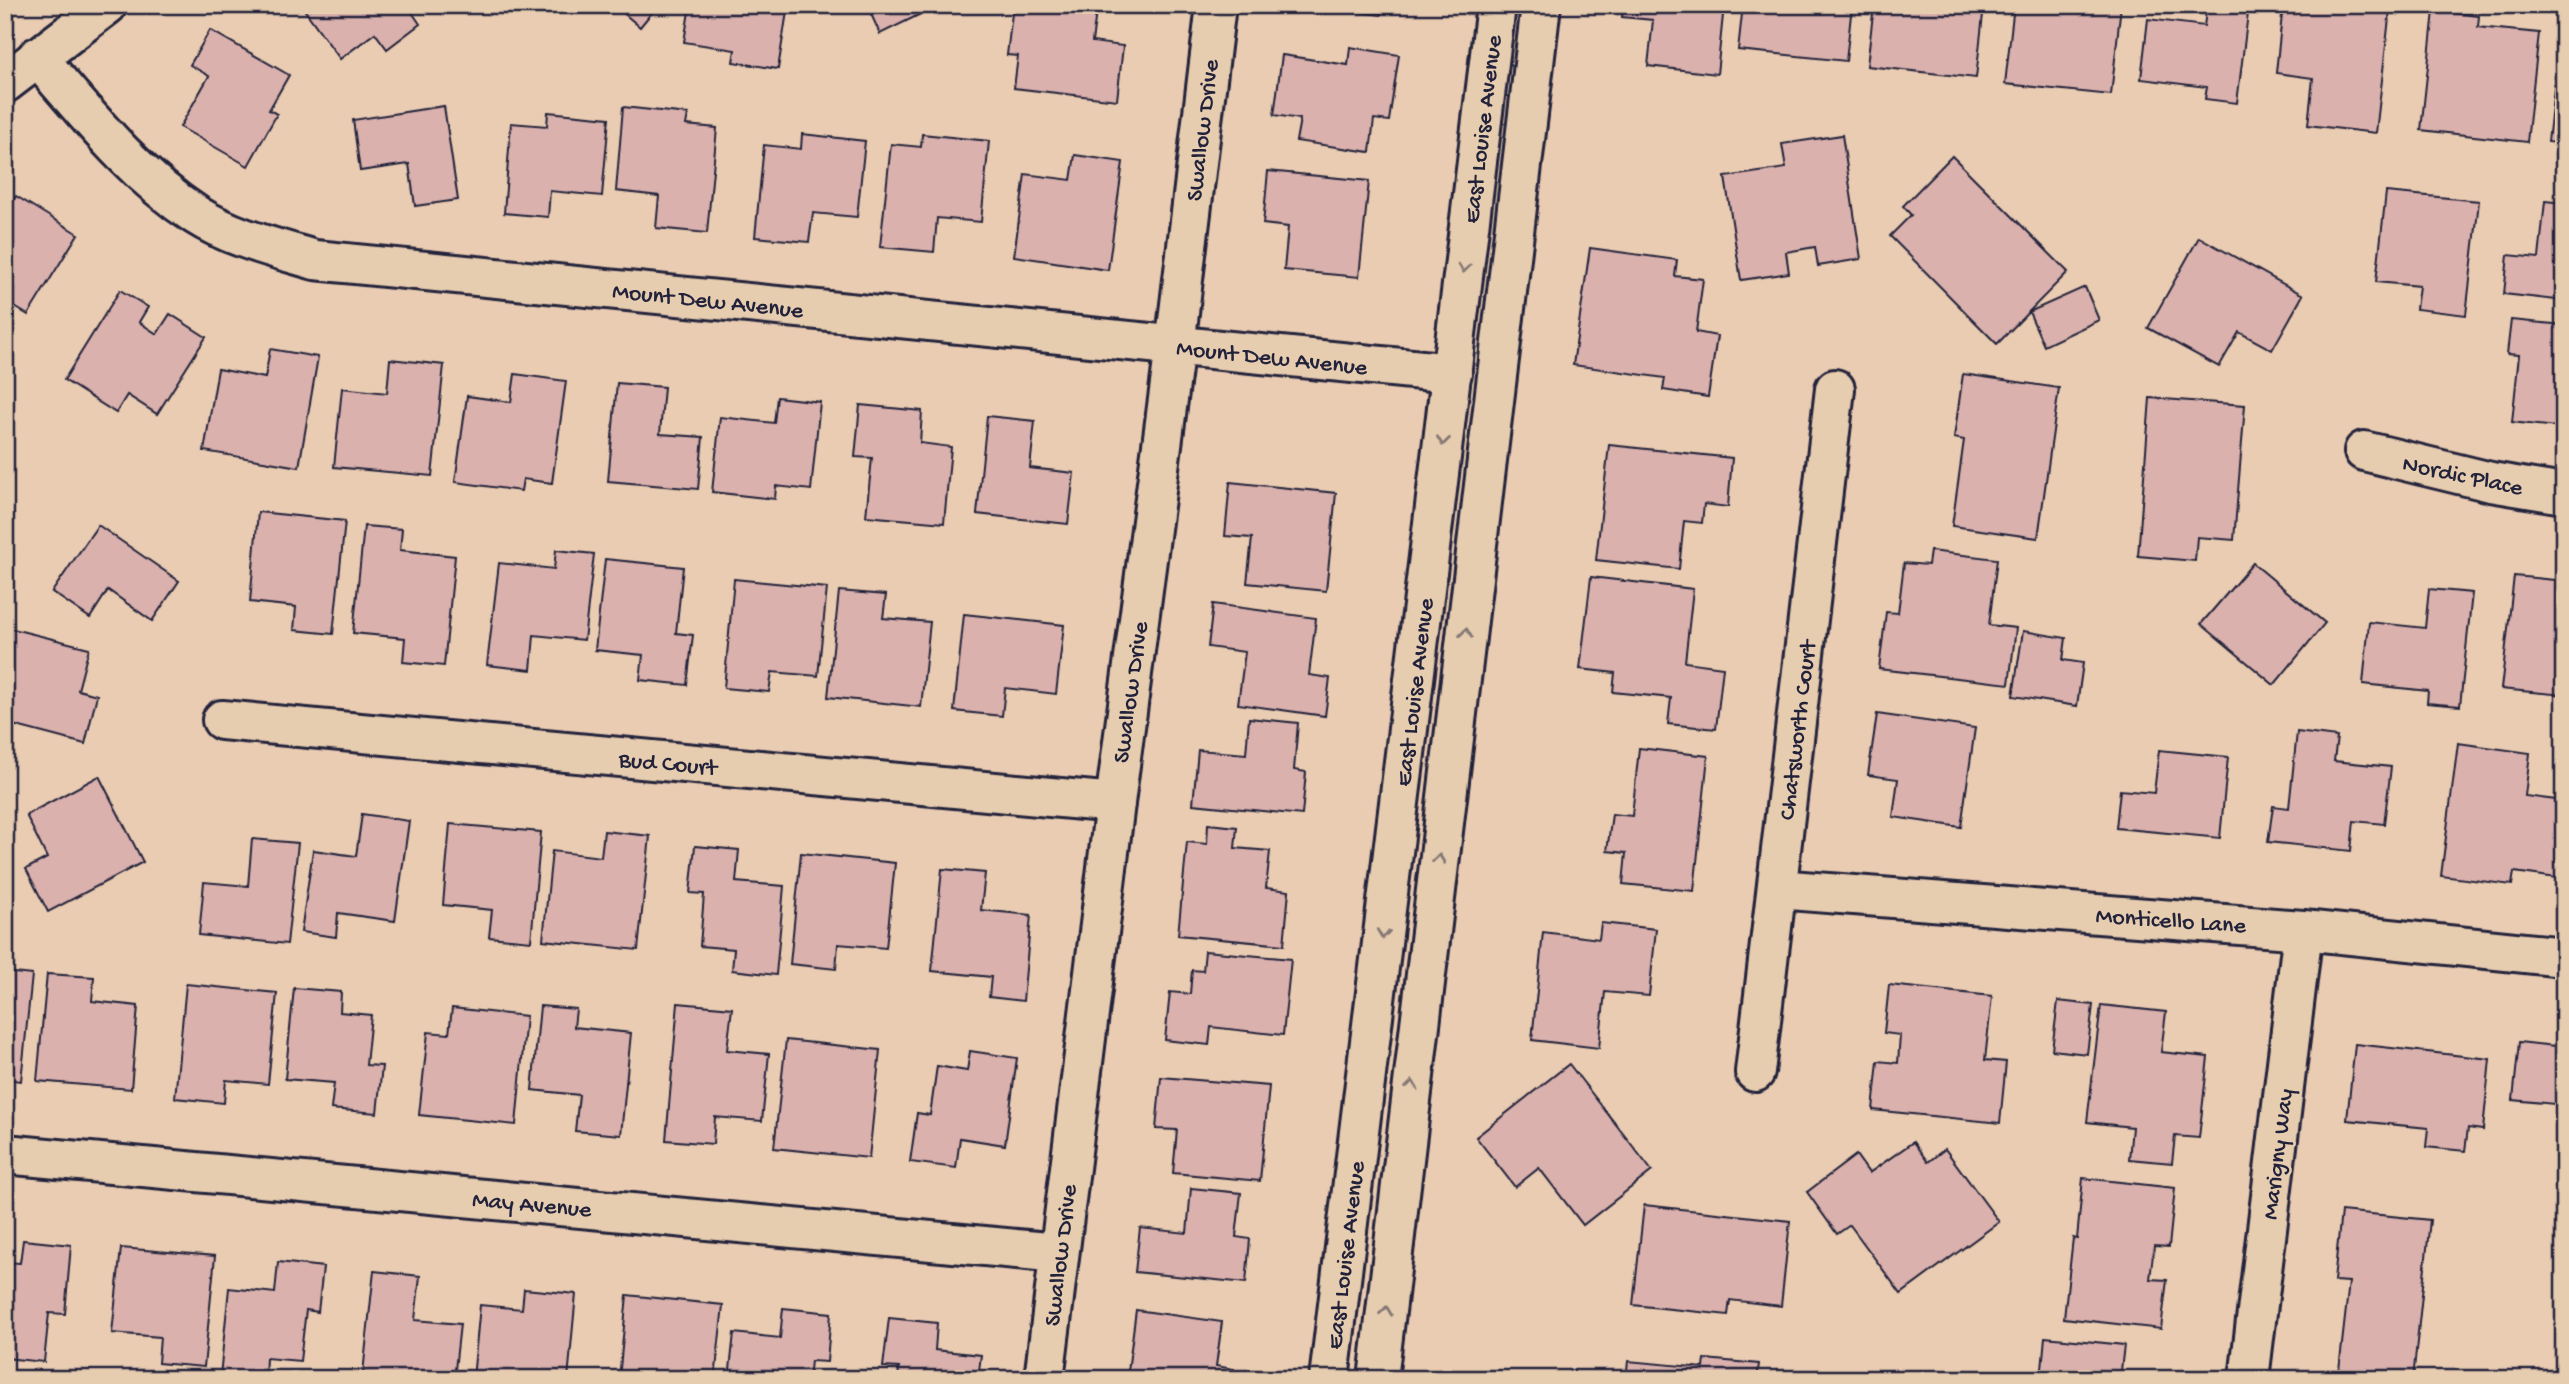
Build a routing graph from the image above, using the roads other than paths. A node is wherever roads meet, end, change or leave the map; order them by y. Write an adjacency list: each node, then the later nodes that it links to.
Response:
1 (107, 5): 5 (street)
2 (1216, 5): 7 (street, Swallow Drive)
3 (1496, 5): 8 (street, East Louise Avenue, one-way to 8)
4 (1541, 5): 22 (street, East Louise Avenue, one-way to 4)
5 (37, 57): 6 (street); 7 (street, Mount Dew Avenue)
6 (5, 83)
7 (1175, 346): 8 (street, Mount Dew Avenue); 13 (street, Swallow Drive)
8 (1452, 373): 21 (street, East Louise Avenue, one-way to 21)
9 (1835, 389): 14 (street, Chatsworth Court)
10 (2364, 451): 11 (street, Nordic Place)
11 (2564, 494)
12 (222, 720): 13 (street, Bud Court)
13 (1115, 803): 19 (street, Swallow Drive)
14 (1777, 889): 15 (street, Monticello Lane); 17 (street, Chatsworth Court)
15 (2303, 930): 16 (street, Monticello Lane); 23 (street, Marigny Way)
16 (2564, 957)
17 (1755, 1072)
18 (5, 1154): 19 (street, May Avenue)
19 (1059, 1253): 20 (street, Swallow Drive)
20 (1044, 1379)
21 (1329, 1379)
22 (1378, 1379)
23 (2249, 1379)

